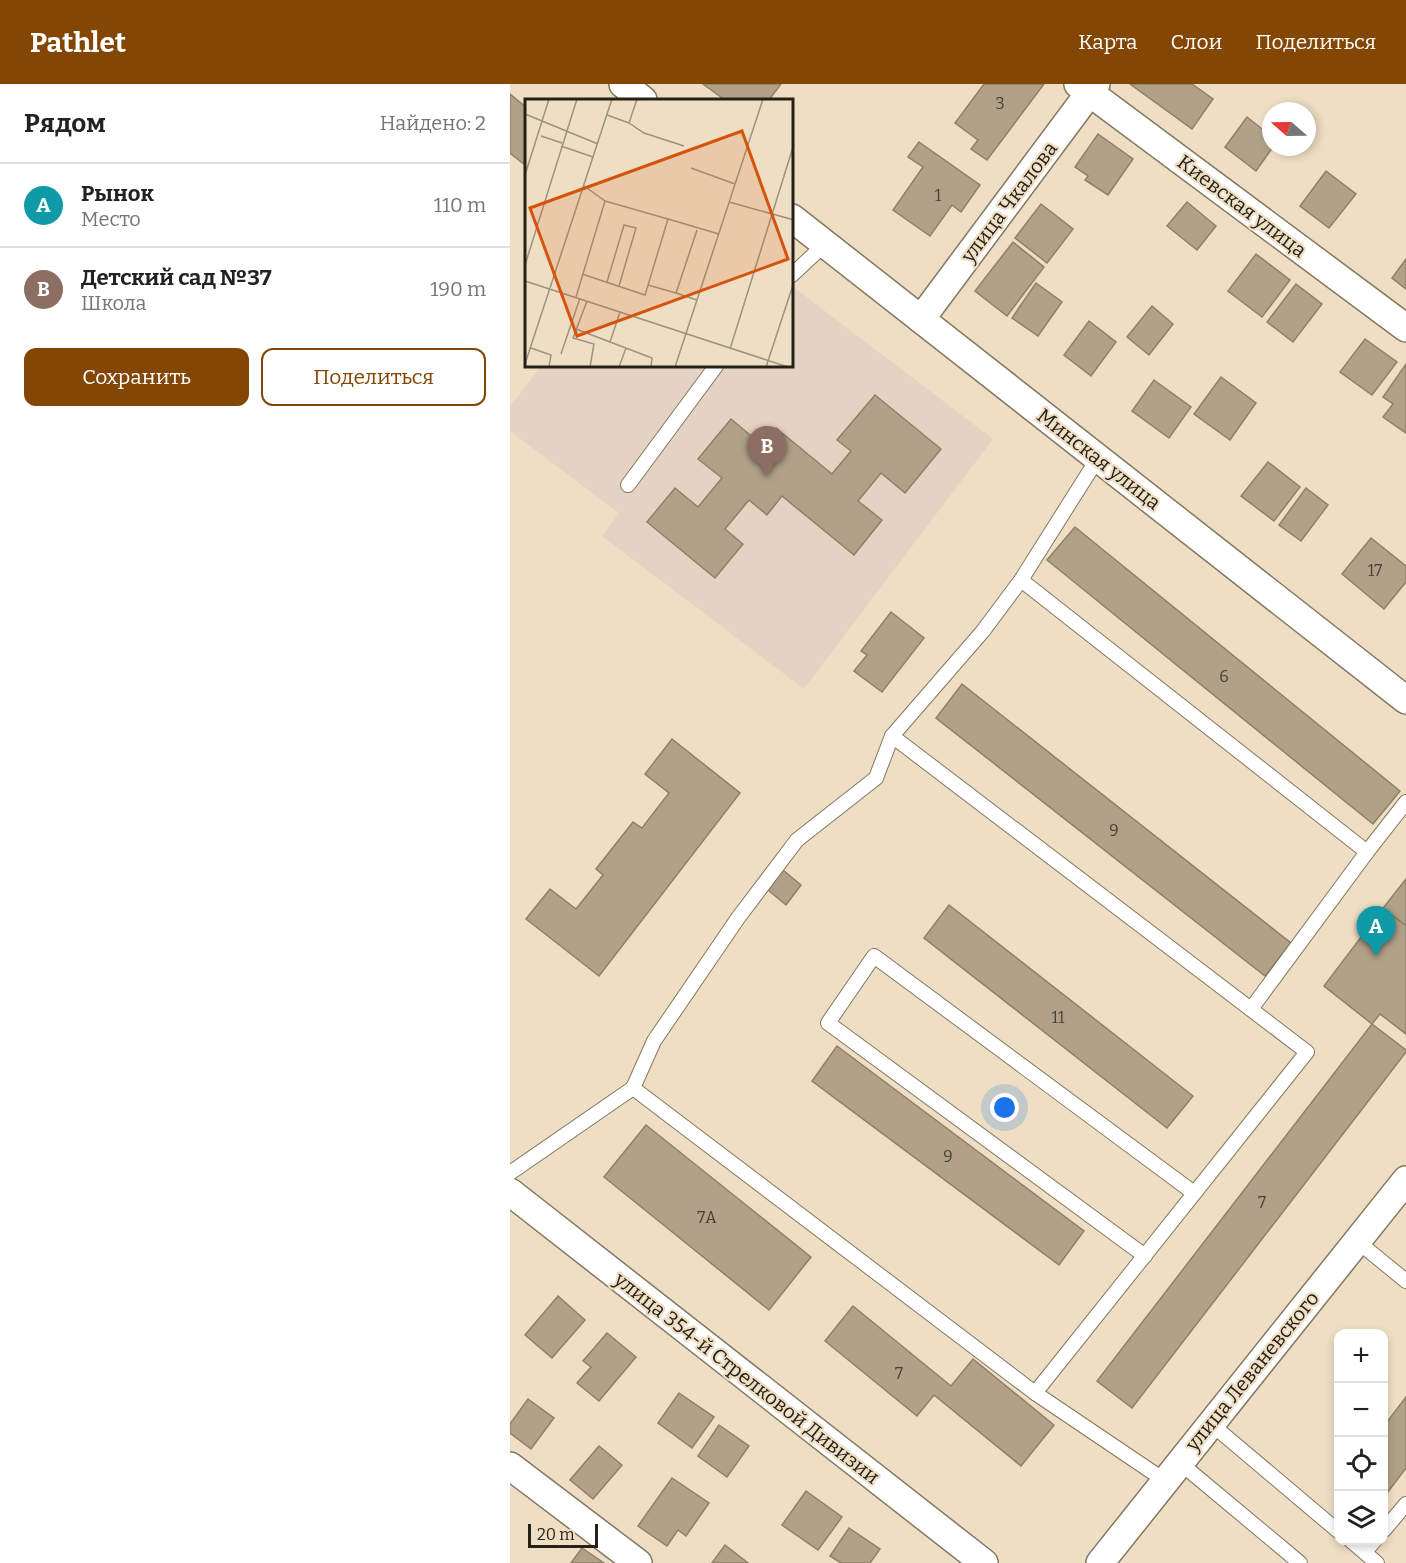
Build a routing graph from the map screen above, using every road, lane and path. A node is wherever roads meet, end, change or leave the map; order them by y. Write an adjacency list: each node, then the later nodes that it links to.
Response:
1 (622, 84): 3 (street)
2 (1088, 87): 7 (street, улица Чкалова); 8 (street, Киевская улица)
3 (642, 99)
4 (794, 220): 5 (street, Минская улица)
5 (825, 244): 6 (lane); 7 (street, Минская улица)
6 (794, 273)
7 (921, 319): 10 (street, Минская улица)
8 (1406, 328)
9 (715, 368): 11 (lane)
10 (1098, 459): 12 (lane); 13 (street, Минская улица)
11 (628, 485)
12 (1021, 580): 14 (lane); 16 (lane)
13 (1406, 700)
14 (892, 736): 17 (lane); 18 (lane)
15 (1406, 802): 16 (lane)
16 (1367, 852): 17 (lane)
17 (1251, 1009): 22 (lane)
18 (633, 1088): 19 (lane); 26 (lane)
19 (510, 1173)
20 (1406, 1180): 23 (street, улица Леваневского)
21 (510, 1192): 37 (street, улица 354-й Стрелковой Дивизии)
22 (1194, 1193): 24 (lane); 24 (lane)
23 (1357, 1241): 25 (lane); 27 (street, улица Леваневского)
24 (1145, 1256): 26 (lane)
25 (1406, 1281)
26 (1035, 1393): 29 (lane)
27 (1210, 1424): 29 (street, улица Леваневского); 32 (lane)
28 (510, 1466): 36 (street)
29 (1172, 1471): 38 (street, улица Леваневского); 39 (lane)
30 (1406, 1504): 31 (lane)
31 (1388, 1524)
32 (1334, 1528)
33 (1356, 1545): 35 (lane)
34 (1371, 1545): 35 (lane)
35 (1365, 1552): 40 (lane)
36 (638, 1563)
37 (984, 1563)
38 (1100, 1563)
39 (1300, 1563)
40 (1377, 1563)

